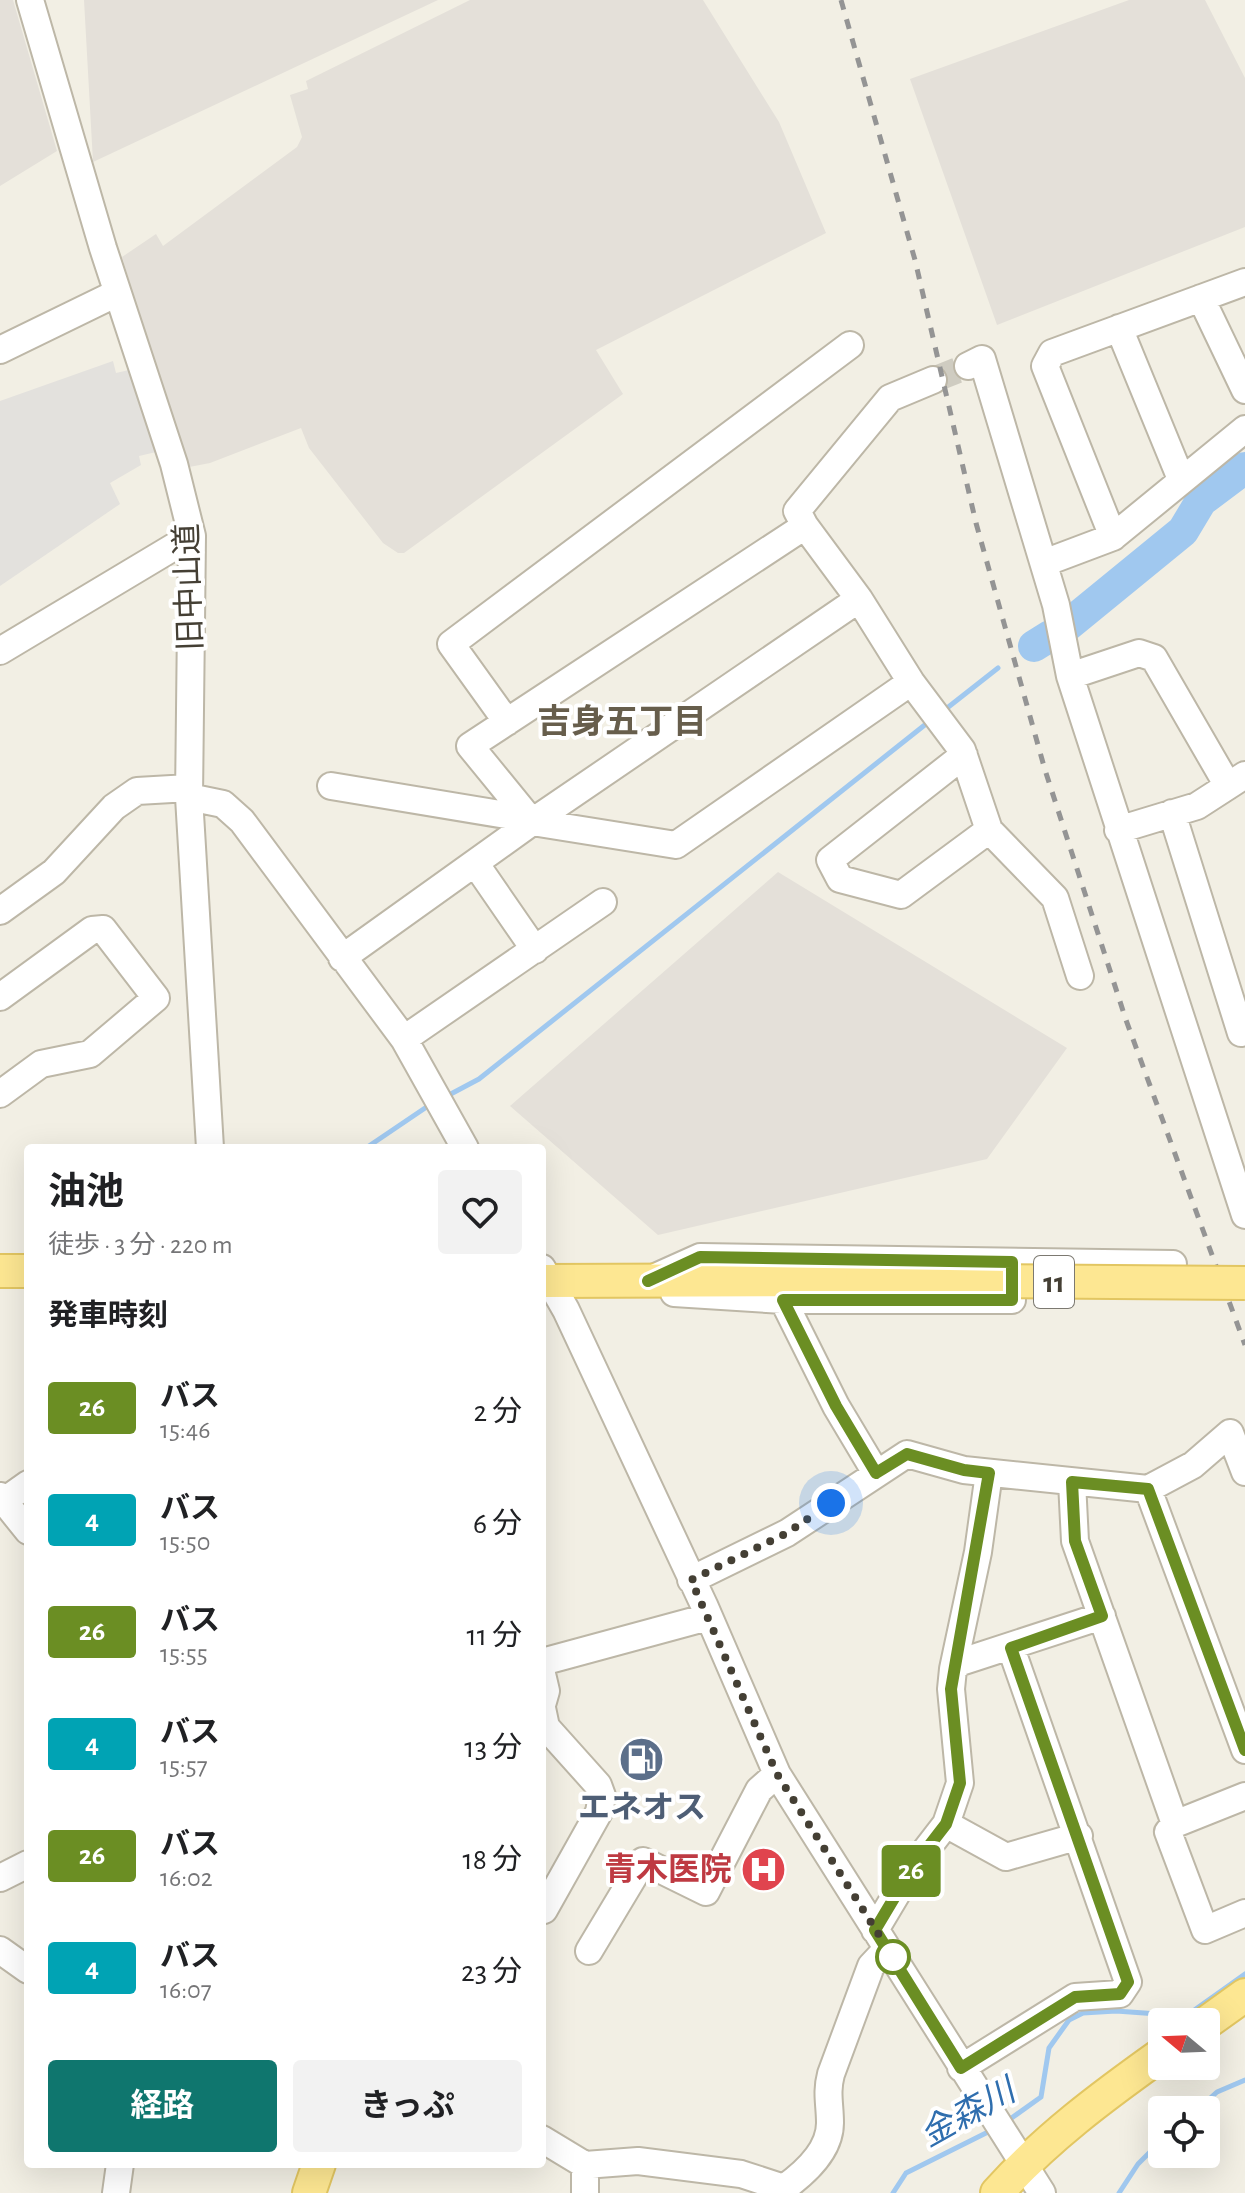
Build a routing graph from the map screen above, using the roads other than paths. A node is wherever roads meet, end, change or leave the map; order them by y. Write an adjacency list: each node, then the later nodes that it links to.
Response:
1 (30, 0): 3 (street, 旧中山道)
2 (1245, 282): 4 (street)
3 (117, 293): 7 (street); 14 (street, 旧中山道)
4 (1201, 298): 5 (street); 10 (street)
5 (1119, 328): 12 (street); 15 (street)
6 (850, 345): 21 (street)
7 (0, 350)
8 (968, 366): 16 (street)
9 (933, 380): 13 (street)
10 (1245, 390)
11 (1245, 429): 12 (street)
12 (1181, 479): 15 (street)
13 (805, 526): 17 (street); 21 (street)
14 (192, 536): 18 (street); 25 (street, 旧中山道)
15 (1113, 537): 16 (street)
16 (1044, 563): 19 (street)
17 (859, 599): 20 (street); 27 (street)
18 (0, 651)
19 (1070, 676): 23 (street); 29 (street)
20 (911, 682): 22 (street); 27 (street)
21 (507, 722): 27 (street)
22 (964, 755): 28 (street); 28 (street)
23 (1236, 780): 26 (street)
24 (331, 786): 27 (street)
25 (189, 793): 32 (street); 34 (street); 40 (street, 旧中山道)
26 (1172, 813): 29 (street); 37 (street)
27 (531, 821): 30 (street)
28 (989, 830): 35 (street)
29 (1118, 830): 42 (street)
30 (475, 863): 33 (street); 34 (street)
31 (603, 902): 33 (street)
32 (0, 911)
33 (535, 950): 38 (street)
34 (342, 958): 38 (street)
35 (1080, 976)
36 (0, 997): 39 (street)
37 (1241, 1033)
38 (404, 1039): 41 (street)
39 (0, 1094)
40 (210, 1144)
41 (463, 1144)
42 (1245, 1215)
43 (1012, 1262): 44 (street); 49 (street); 51 (street)
44 (1173, 1264)
45 (0, 1271): 46 (main road)
46 (24, 1271)
47 (546, 1277): 49 (main road, 11)
48 (546, 1279): 60 (street)
49 (653, 1281): 50 (main road, 11, bridge); 51 (street)
50 (1245, 1283)
51 (783, 1300): 53 (street)
52 (1245, 1472): 57 (street)
53 (876, 1473): 54 (street); 60 (street)
54 (989, 1473): 55 (street); 65 (street)
55 (1072, 1482): 57 (street); 61 (street)
56 (24, 1486): 58 (street)
57 (1148, 1489): 67 (street)
58 (2, 1498): 59 (street)
59 (24, 1526)
60 (691, 1580): 62 (street)
61 (1102, 1616): 63 (street); 71 (street)
62 (708, 1617): 64 (street); 68 (street)
63 (1011, 1648): 65 (street); 72 (street)
64 (546, 1661)
65 (953, 1669): 70 (street)
66 (546, 1727): 75 (street)
67 (1245, 1750)
68 (777, 1774): 77 (street); 79 (street)
69 (1245, 1796): 71 (street)
70 (946, 1824): 72 (street); 77 (street)
71 (1175, 1824): 76 (street)
72 (1079, 1836): 84 (street)
73 (24, 1866): 74 (street)
74 (0, 1878)
75 (546, 1906)
76 (1245, 1913)
77 (881, 1939): 84 (street); 91 (street)
78 (0, 1950): 80 (street)
79 (589, 1951)
80 (24, 1967)
81 (1245, 1995): 82 (main road)
82 (1220, 2013)
83 (1148, 2064): 89 (main road)
84 (961, 2068): 89 (street)
85 (546, 2141): 86 (street)
86 (585, 2165): 90 (street); 94 (street)
87 (119, 2168): 92 (street)
88 (318, 2168): 93 (main road)
89 (1027, 2170): 95 (main road)
90 (704, 2182): 91 (street)
91 (784, 2190)
92 (116, 2193)
93 (309, 2193)
94 (585, 2193)
95 (997, 2193)

